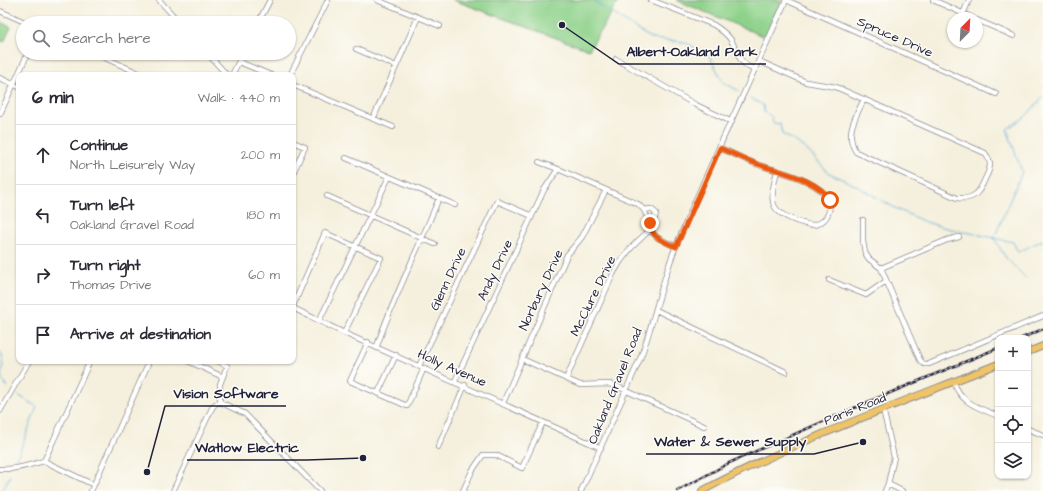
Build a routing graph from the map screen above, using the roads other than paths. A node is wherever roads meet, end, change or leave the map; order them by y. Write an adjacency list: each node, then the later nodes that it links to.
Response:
1 (160, 0): 12 (street)
2 (270, 0): 13 (street)
3 (328, 0): 33 (street)
4 (377, 0): 14 (street)
5 (651, 0): 27 (street)
6 (786, 0): 24 (street, Oakland Gravel Road); 38 (street, Spruce Drive)
7 (933, 0): 10 (street)
8 (969, 0): 11 (street)
9 (0, 11): 15 (street)
10 (959, 12)
11 (964, 12)
12 (174, 16)
13 (262, 16)
14 (418, 17): 17 (street); 26 (street)
15 (16, 18)
16 (983, 23): 18 (street)
17 (440, 26)
18 (1014, 36)
19 (356, 49): 26 (street)
20 (616, 59): 42 (street)
21 (25, 60): 28 (street)
22 (110, 60): 29 (street)
23 (213, 60): 30 (street)
24 (759, 61): 27 (street, Oakland Gravel Road); 39 (street)
25 (239, 62): 31 (street); 32 (street)
26 (396, 66): 41 (street)
27 (755, 70): 42 (street, Oakland Gravel Road)
28 (19, 72)
29 (136, 72)
30 (224, 72)
31 (234, 72)
32 (263, 72)
33 (292, 72)
34 (0, 78): 36 (street)
35 (16, 80): 36 (street)
36 (14, 84): 40 (street)
37 (296, 86): 41 (street)
38 (996, 94)
39 (864, 99): 39 (street)
40 (0, 114)
41 (373, 119): 43 (street)
42 (732, 122): 45 (street, Oakland Gravel Road)
43 (392, 127)
44 (296, 143): 48 (street)
45 (720, 148): 50 (street); 66 (street, Oakland Gravel Road)
46 (346, 158): 51 (street)
47 (538, 162): 49 (street)
48 (296, 166)
49 (558, 169): 52 (street); 58 (street, Andy Drive)
50 (777, 171): 50 (street)
51 (389, 176): 54 (street); 57 (street)
52 (606, 190): 56 (street); 81 (street, Norbury Drive)
53 (326, 196): 57 (street)
54 (439, 198): 55 (street); 63 (street)
55 (455, 205)
56 (644, 210): 60 (street); 60 (street)
57 (369, 216): 63 (street); 65 (street)
58 (532, 216): 88 (street, Glenn Drive); 92 (street, Andy Drive)
59 (863, 220): 67 (street)
60 (650, 223): 61 (street)
61 (650, 230): 66 (street); 91 (street, McClure Drive)
62 (959, 237): 67 (street)
63 (422, 239): 64 (street); 77 (street)
64 (435, 244)
65 (354, 246): 70 (street); 74 (street); 75 (street)
66 (676, 247): 72 (street, Oakland Gravel Road)
67 (881, 268): 69 (street)
68 (829, 280): 69 (street)
69 (886, 281): 73 (street)
70 (296, 300)
71 (296, 309): 74 (street, Holly Avenue)
72 (656, 310): 89 (street); 95 (street, Oakland Gravel Road)
73 (1043, 316)
74 (319, 321): 75 (street, Holly Avenue)
75 (344, 333): 76 (street, Holly Avenue)
76 (368, 342): 77 (street, Holly Avenue); 96 (street)
77 (377, 346): 80 (street, Holly Avenue)
78 (1043, 346): 79 (main road)
79 (1031, 351)
80 (396, 355): 88 (street, Holly Avenue); 96 (street)
81 (522, 359): 91 (street); 98 (street, Norbury Drive)
82 (27, 364): 100 (street)
83 (89, 364): 108 (street)
84 (148, 364): 111 (street)
85 (195, 364): 90 (street)
86 (223, 364): 90 (street)
87 (995, 365): 93 (main road, Paris Road)
88 (422, 367): 92 (street, Holly Avenue); 96 (street, Glenn Drive)
89 (786, 372)
90 (223, 377): 97 (street)
91 (566, 379): 95 (street)
92 (455, 381): 94 (street, Holly Avenue)
93 (954, 382): 99 (main road, Paris Road); 101 (street)
94 (465, 385): 98 (street, Holly Avenue); 106 (street)
95 (626, 390): 103 (street); 107 (street, Oakland Gravel Road)
96 (378, 393)
97 (218, 403): 113 (street); 114 (street)
98 (503, 403): 102 (street, Holly Avenue)
99 (883, 409): 110 (street); 117 (main road, Paris Road)
100 (0, 411)
101 (995, 415)
102 (543, 422): 107 (street, Holly Avenue); 115 (street)
103 (704, 426)
104 (1031, 430): 105 (street)
105 (1043, 435)
106 (438, 446)
107 (601, 448): 116 (street, Oakland Gravel Road)
108 (44, 461): 109 (street); 111 (street)
109 (0, 469)
110 (888, 484): 118 (street); 119 (street)
111 (94, 485): 112 (street)
112 (91, 491)
113 (173, 491)
114 (320, 491)
115 (463, 491)
116 (581, 491)
117 (702, 491)
118 (885, 491)
119 (902, 491)

